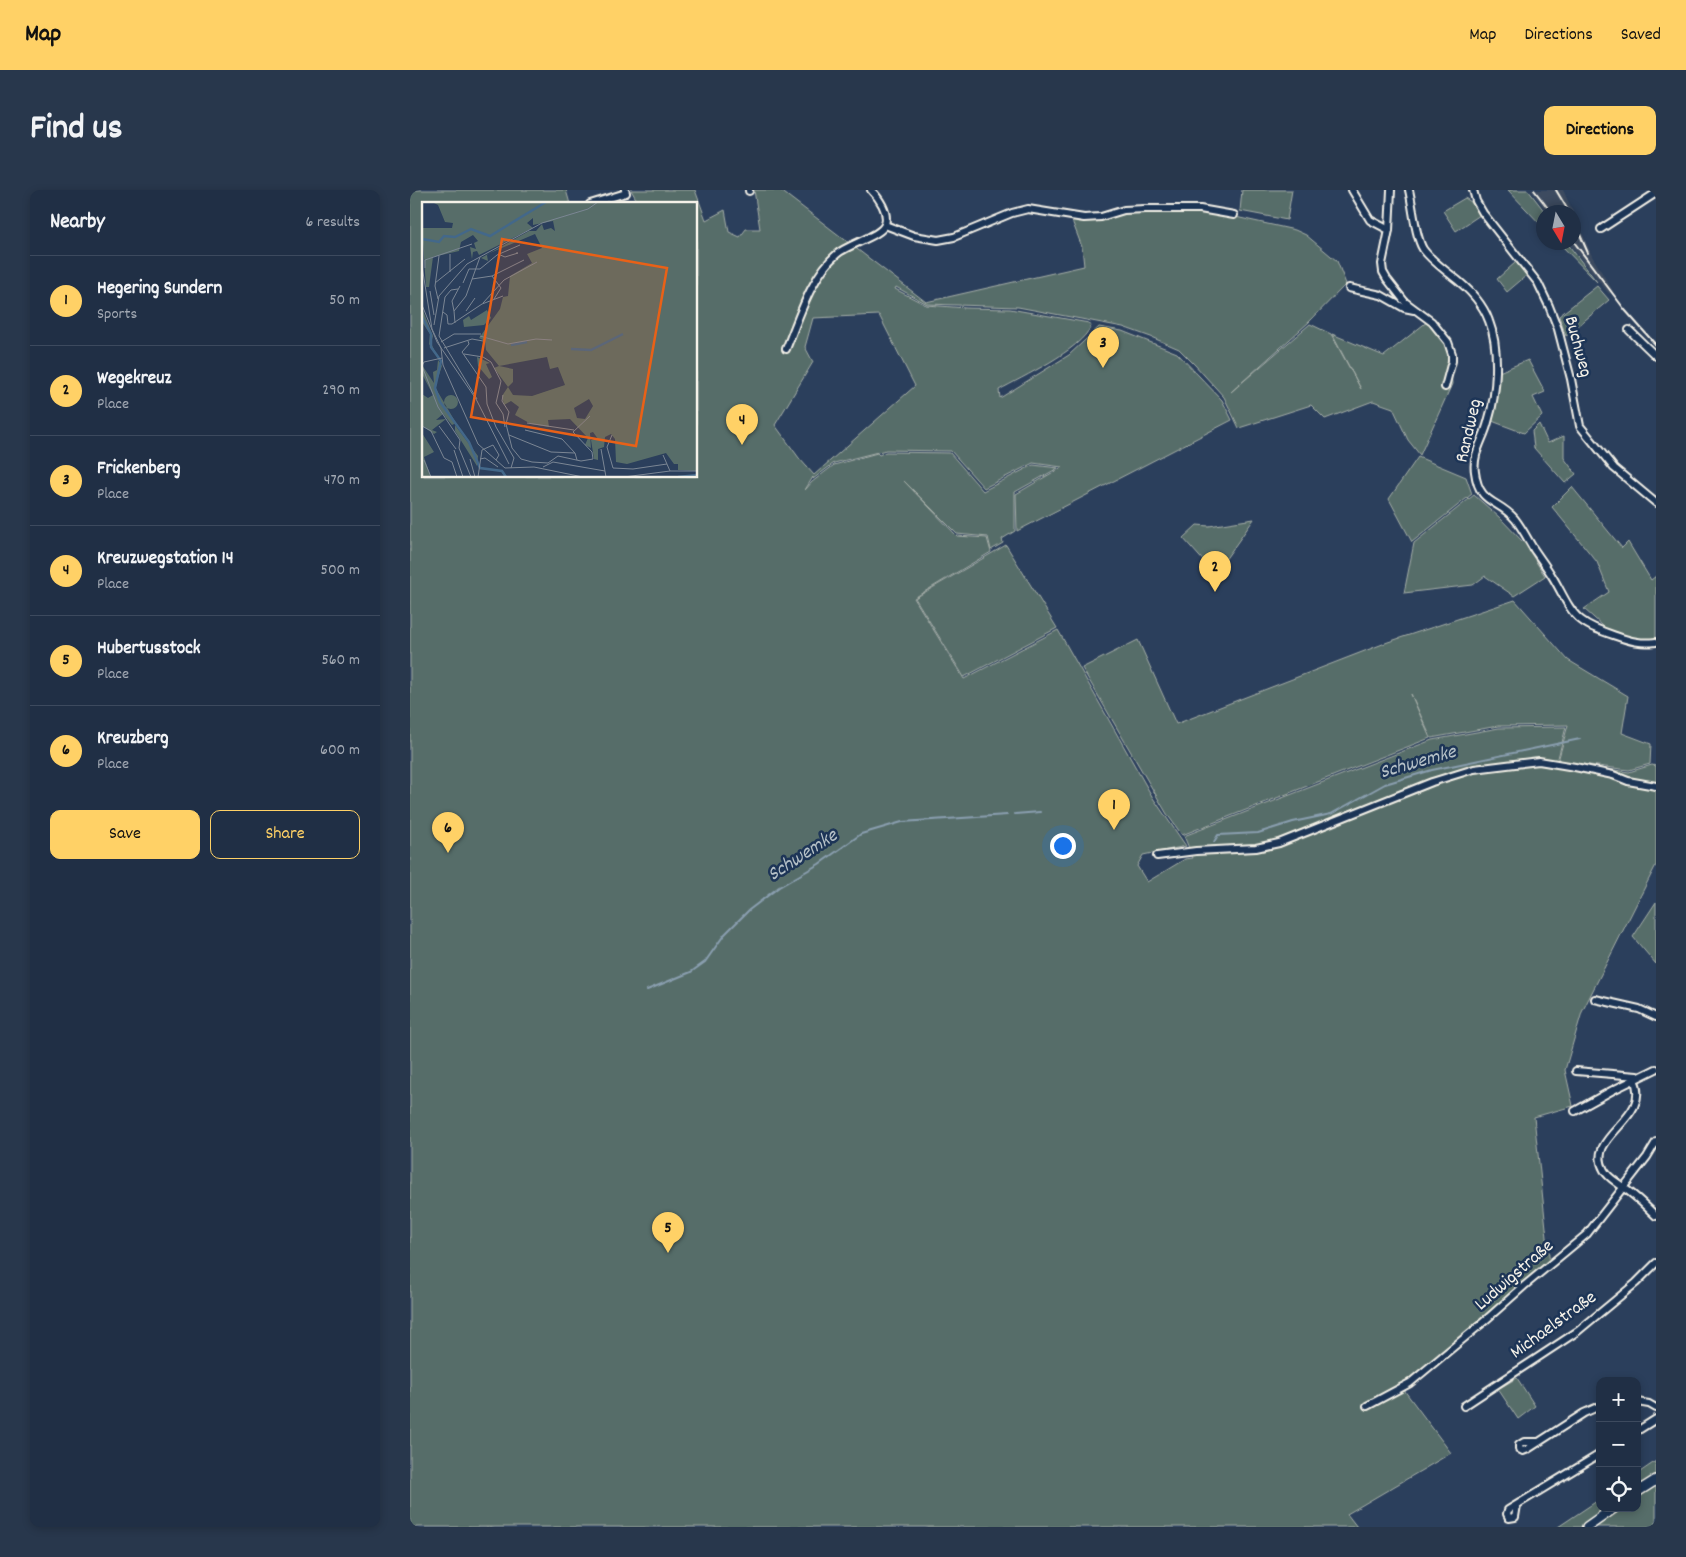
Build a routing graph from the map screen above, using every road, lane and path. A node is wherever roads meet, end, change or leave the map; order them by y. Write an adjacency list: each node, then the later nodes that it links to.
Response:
1 (625, 190): 8 (street)
2 (871, 190): 10 (street)
3 (1352, 190): 12 (street)
4 (1391, 190): 12 (street)
5 (1409, 190): 20 (street, Randweg)
6 (1473, 190): 19 (street, Buchweg)
7 (1656, 193): 11 (street)
8 (597, 202)
9 (1234, 215): 10 (street)
10 (886, 225): 16 (street)
11 (1601, 229)
12 (1389, 230): 14 (street)
13 (1349, 288): 14 (street)
14 (1415, 310): 18 (street)
15 (1629, 330): 17 (street)
16 (786, 349)
17 (1656, 356)
18 (1445, 387)
19 (1656, 502)
20 (1656, 642)
21 (1656, 786): 22 (street)
22 (1157, 856)
23 (1595, 999): 24 (street)
24 (1656, 1018)
25 (1656, 1069): 27 (street)
26 (1576, 1070): 27 (street)
27 (1637, 1078): 28 (street); 30 (street)
28 (1575, 1111)
29 (1656, 1142): 30 (street, Ludwigstraße)
30 (1623, 1187): 31 (street); 34 (street, Ludwigstraße)
31 (1656, 1216)
32 (1656, 1264): 35 (street, Michaelstraße)
33 (1641, 1403): 37 (street)
34 (1367, 1406)
35 (1464, 1406)
36 (1596, 1408): 40 (street)
37 (1656, 1408)
38 (1656, 1419): 39 (street)
39 (1641, 1428)
40 (1538, 1442)
41 (1596, 1456): 44 (street)
42 (1656, 1480): 43 (main road)
43 (1641, 1489)
44 (1517, 1505)
45 (1608, 1512): 46 (main road)
46 (1586, 1527)

